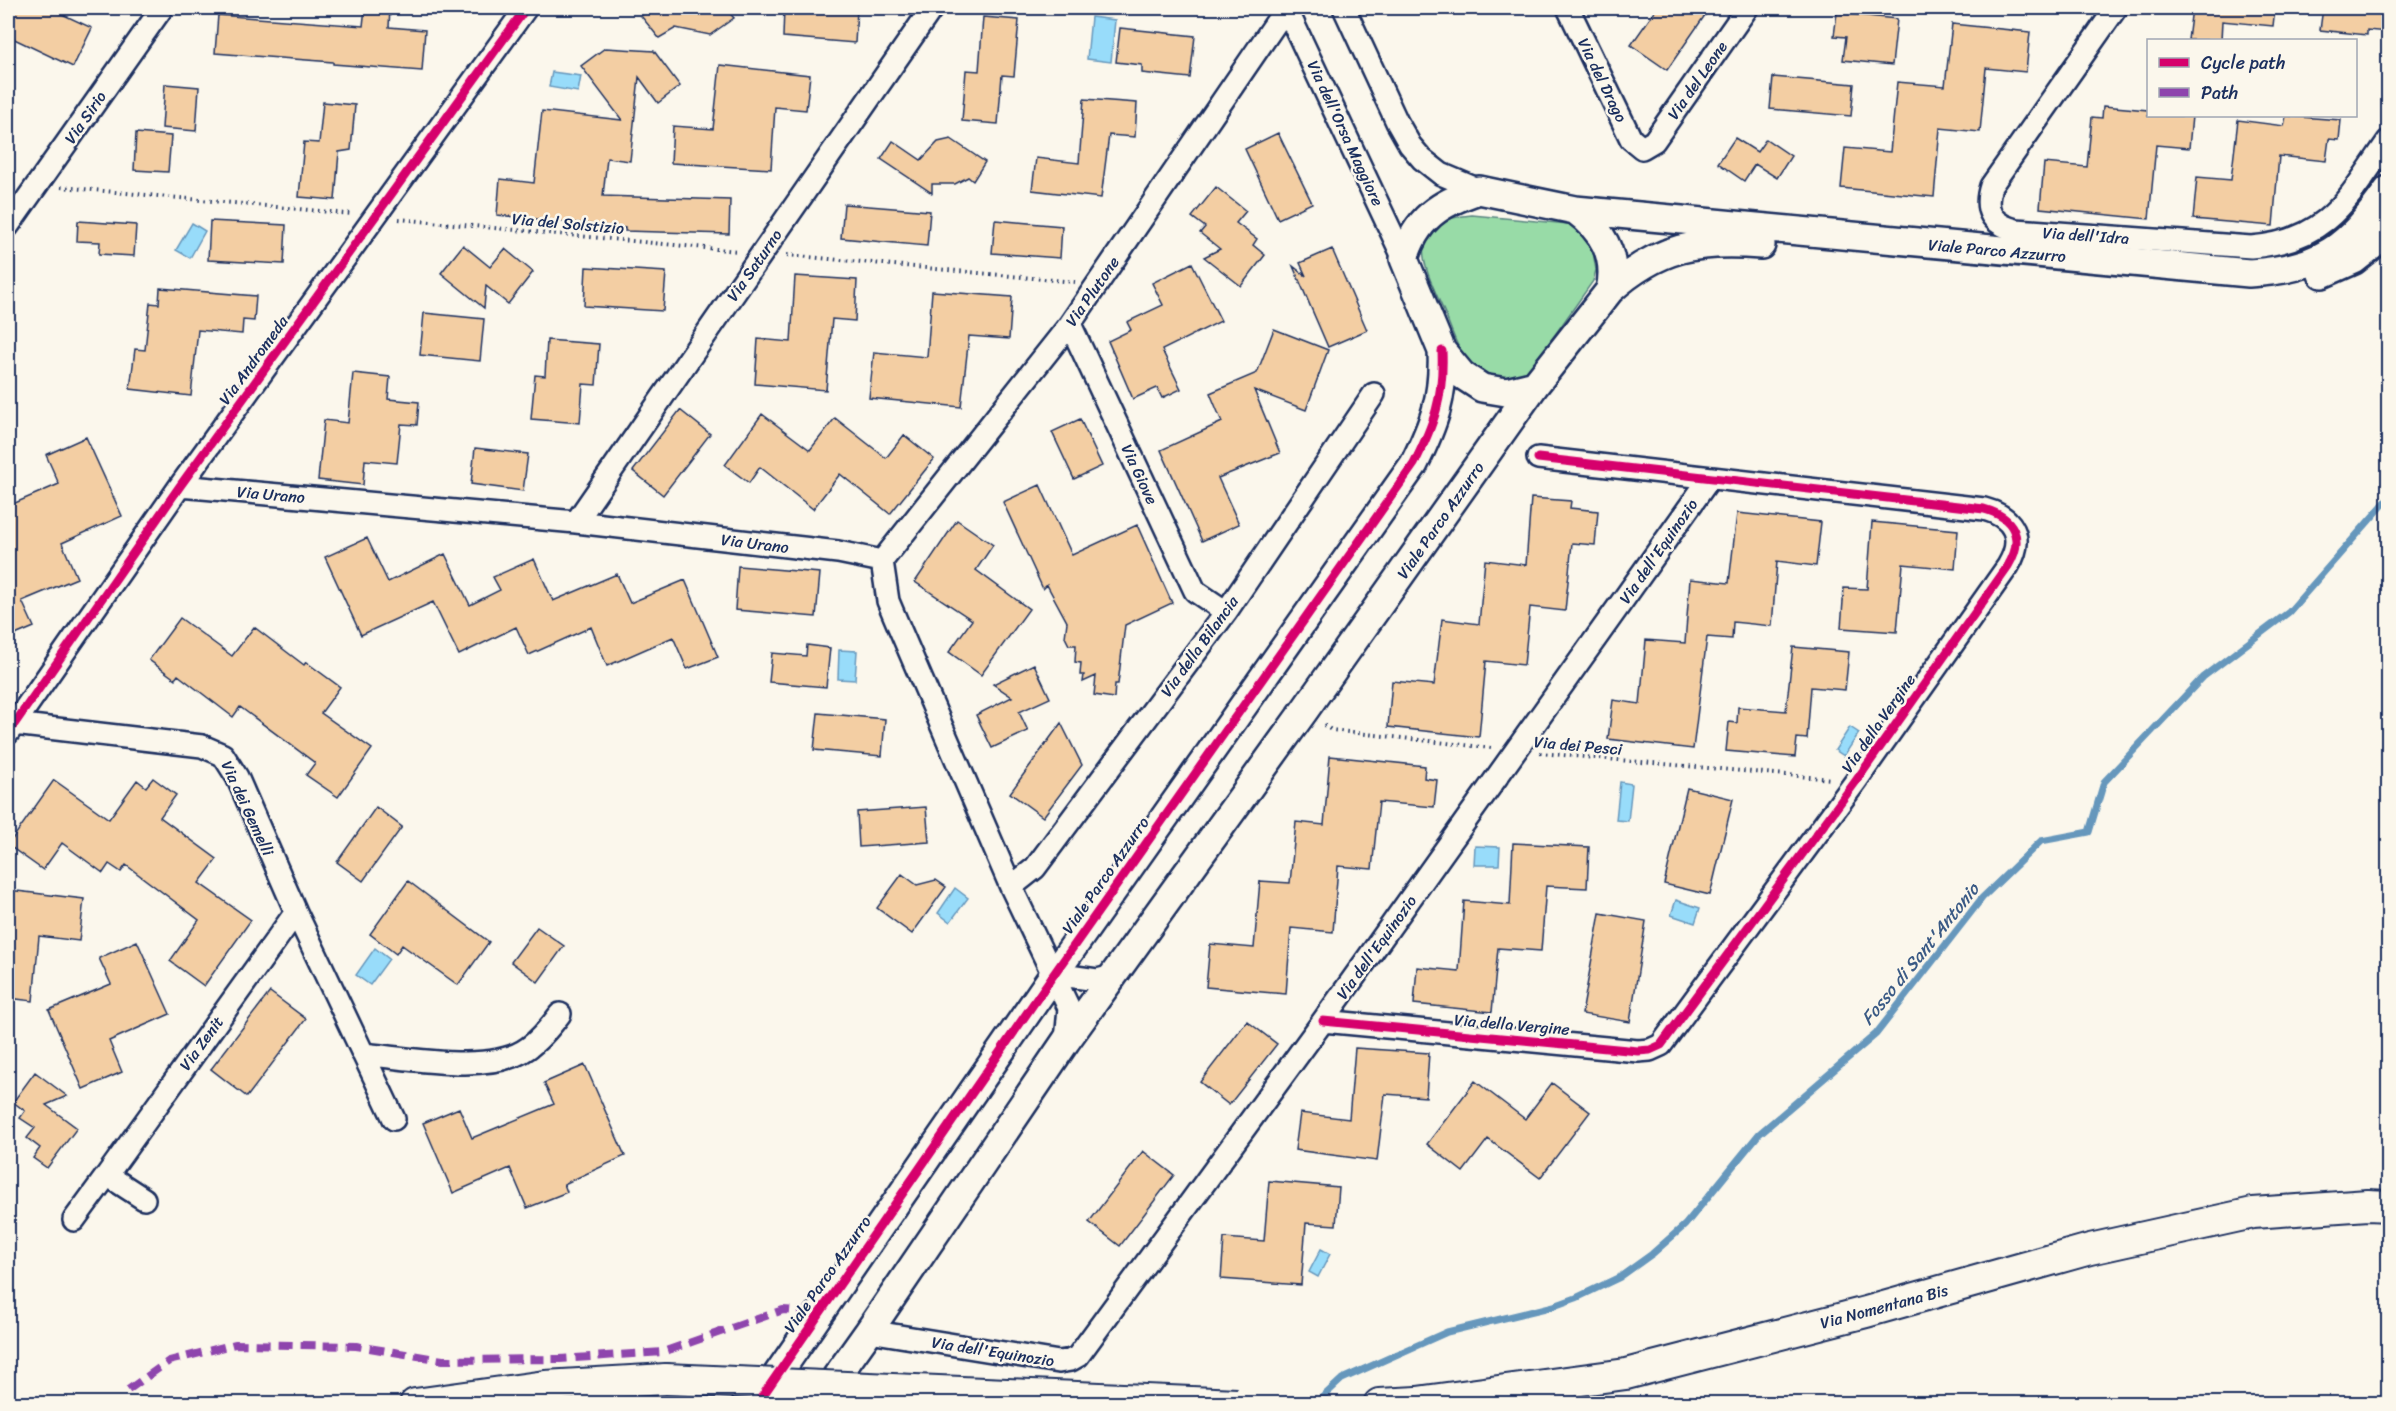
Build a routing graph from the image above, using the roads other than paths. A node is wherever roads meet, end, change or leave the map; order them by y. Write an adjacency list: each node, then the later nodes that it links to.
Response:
1 (162, 8): 14 (street, Via Sirio)
2 (526, 8): 24 (street, Via Andromeda)
3 (932, 8): 25 (street, Via Saturno)
4 (1286, 8): 16 (street, Via dell'Orsa Maggiore); 18 (street, Via Plutone)
5 (1344, 8): 11 (street)
6 (1568, 8): 10 (street, Via del Drago)
7 (1748, 8): 10 (street, Via del Leone)
8 (2116, 8): 9 (street, Via dell'Idra)
9 (2388, 141)
10 (1642, 148)
11 (1479, 190): 13 (street, Viale Parco Azzurro); 16 (street)
12 (2388, 190): 13 (street, Viale Parco Azzurro)
13 (1575, 210): 17 (street)
14 (8, 226)
15 (2388, 233): 17 (street, Viale Parco Azzurro)
16 (1404, 259): 19 (street, Viale Parco Azzurro)
17 (1610, 290): 20 (street, Viale Parco Azzurro)
18 (1070, 324): 26 (street, Via Plutone); 27 (street, Via Giove)
19 (1442, 351): 20 (street, Viale Parco Azzurro); 31 (street, Viale Parco Azzurro)
20 (1535, 385): 32 (street, Viale Parco Azzurro)
21 (1374, 394): 27 (street, Via della Bilancia)
22 (1538, 458): 23 (street, Via della Vergine)
23 (1710, 478): 34 (street, Via dell'Equinozio); 34 (street, Via della Vergine)
24 (180, 486): 25 (street, Via Urano); 28 (street, Via Andromeda)
25 (576, 522): 26 (street, Via Urano)
26 (882, 561): 29 (street)
27 (1226, 612): 29 (street, Via della Bilancia)
28 (11, 728): 30 (street, Via dei Gemelli)
29 (1011, 887): 31 (street)
30 (296, 912): 36 (street, Via dei Gemelli); 38 (street, Via Zenit)
31 (1054, 974): 32 (street); 35 (street, Viale Parco Azzurro); 45 (street, Viale Parco Azzurro)
32 (1113, 976): 35 (street, Viale Parco Azzurro)
33 (560, 1014): 36 (street)
34 (1323, 1021): 42 (street, Via dell'Equinozio)
35 (1066, 1041): 42 (street, Viale Parco Azzurro)
36 (363, 1054): 37 (street, Via dei Gemelli)
37 (394, 1119)
38 (107, 1175): 39 (street); 41 (street, Via Zenit)
39 (144, 1199)
40 (2388, 1206): 43 (main road, Via Nomentana Bis)
41 (74, 1220)
42 (869, 1331): 46 (street, Viale Parco Azzurro)
43 (1417, 1402): 48 (main road, Via Nomentana Bis)
44 (415, 1404): 47 (main road, bridge)
45 (757, 1404)
46 (817, 1404)
47 (1237, 1404)
48 (1379, 1404)

